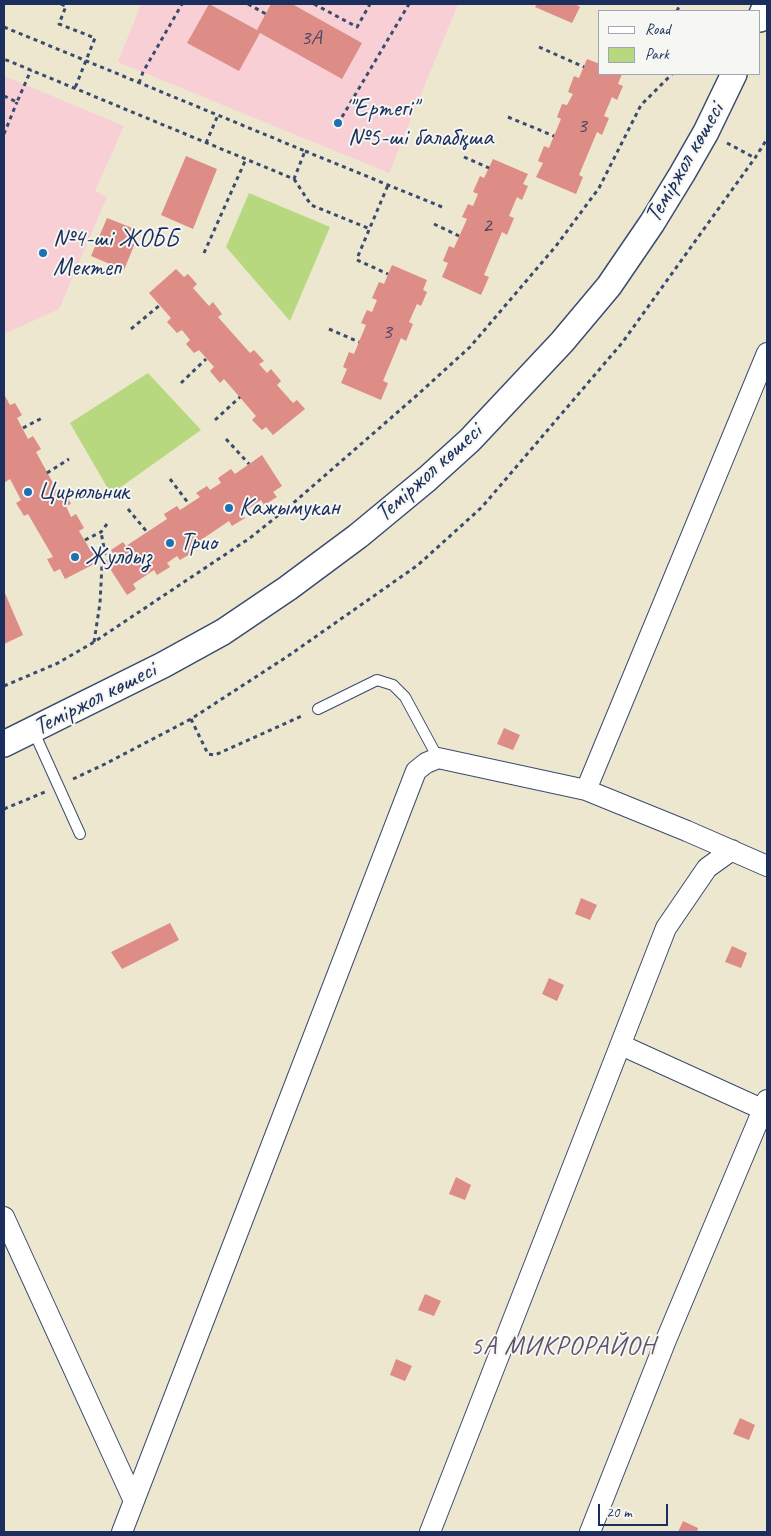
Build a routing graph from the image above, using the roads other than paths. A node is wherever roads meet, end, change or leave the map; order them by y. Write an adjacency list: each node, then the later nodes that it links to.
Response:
1 (766, 4): 2 (street)
2 (761, 16)
3 (734, 75): 6 (street, Теміржол көшесі)
4 (767, 353): 9 (street)
5 (318, 709): 8 (lane)
6 (33, 730): 7 (street, Теміржол көшесі); 10 (lane)
7 (4, 744)
8 (438, 758): 9 (street); 16 (street)
9 (586, 790): 11 (street)
10 (80, 834)
11 (732, 850): 12 (street); 13 (street)
12 (767, 866)
13 (621, 1045): 14 (street); 18 (street)
14 (765, 1105): 19 (street)
15 (4, 1216): 16 (street)
16 (134, 1501): 17 (street)
17 (122, 1532)
18 (430, 1532)
19 (590, 1532)

